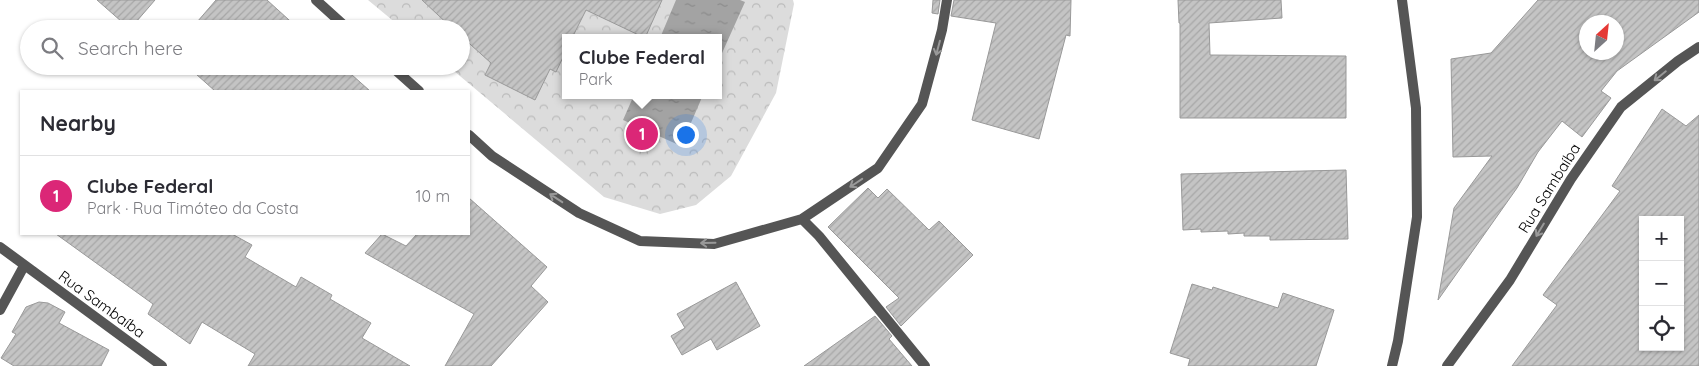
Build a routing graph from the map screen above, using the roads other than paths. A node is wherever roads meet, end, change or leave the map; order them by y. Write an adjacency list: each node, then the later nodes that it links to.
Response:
1 (316, 0): 4 (street)
2 (947, 0): 9 (street, one-way to 9)
3 (1402, 0): 15 (street)
4 (338, 20)
5 (1699, 47): 16 (street, Rua Sambaíba, one-way to 16)
6 (401, 75): 7 (street)
7 (418, 90)
8 (470, 136): 9 (street, one-way to 8)
9 (802, 219): 14 (street)
10 (0, 248): 11 (street, Rua Sambaíba)
11 (24, 266): 12 (street); 13 (street, Rua Sambaíba)
12 (0, 310)
13 (162, 366)
14 (925, 366)
15 (1392, 366)
16 (1447, 366)

